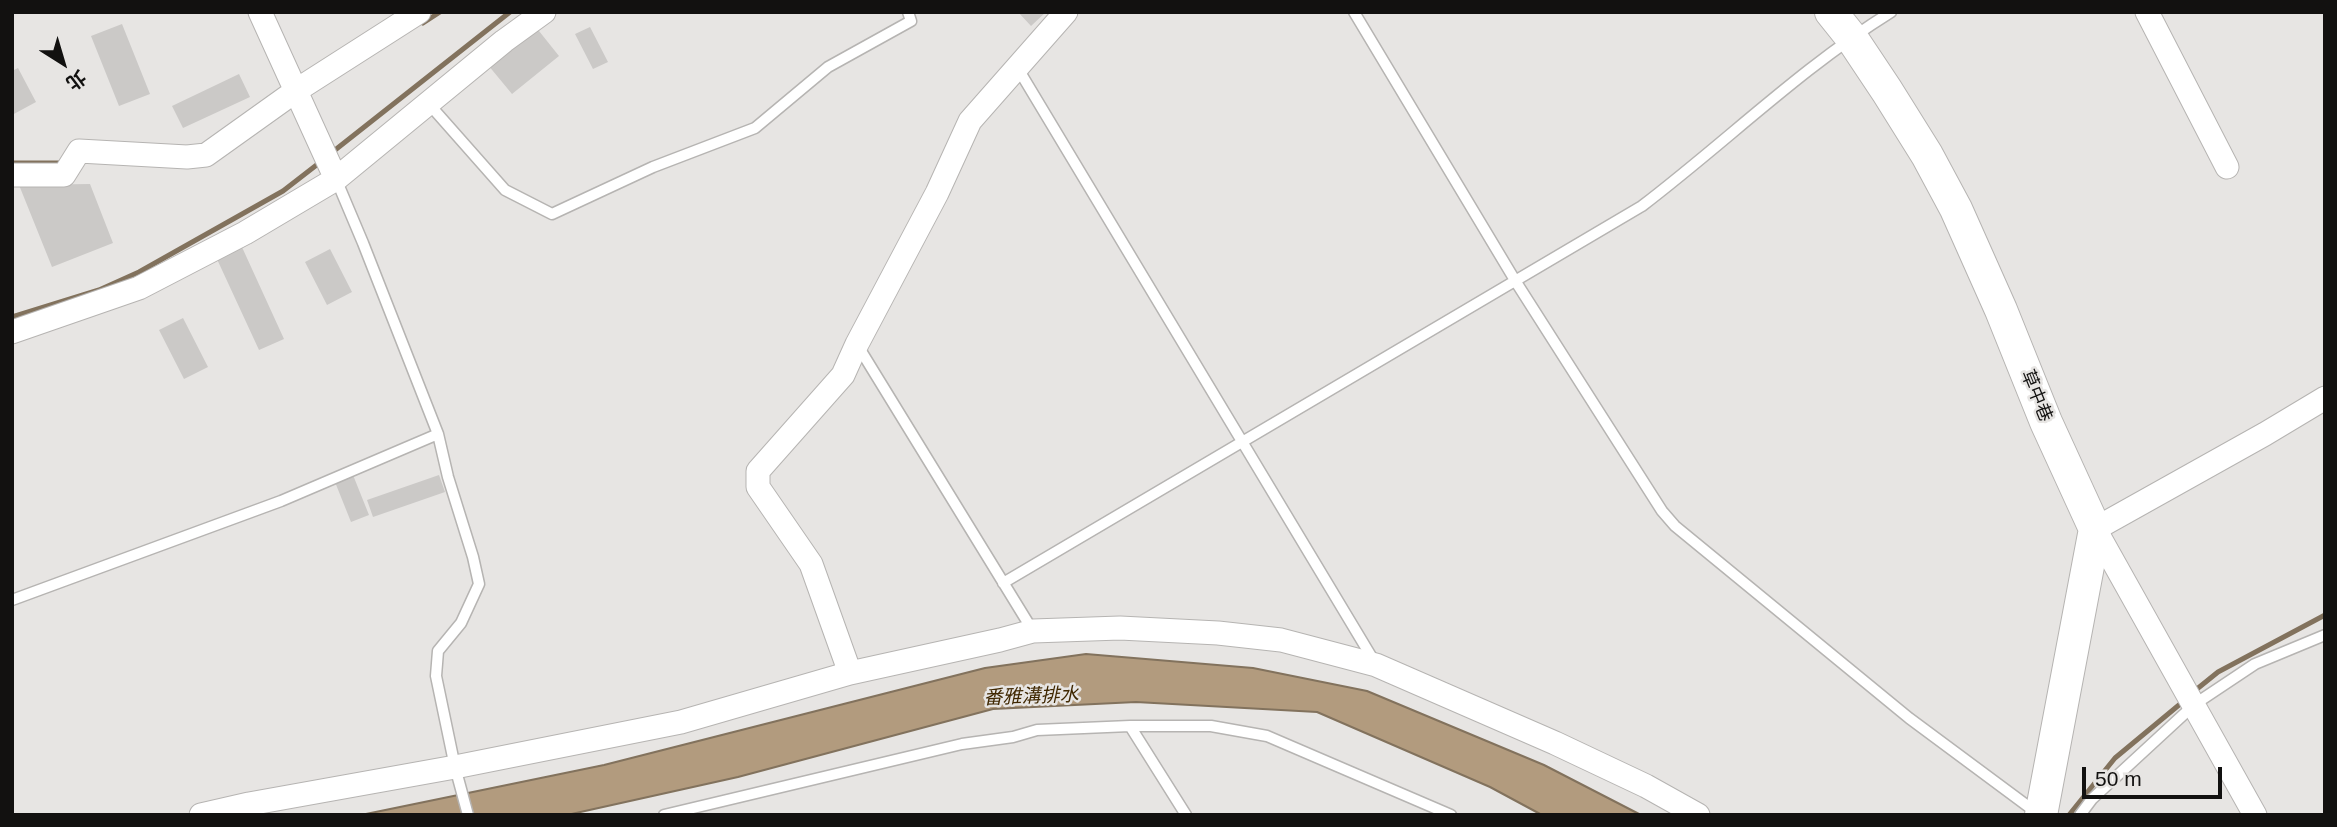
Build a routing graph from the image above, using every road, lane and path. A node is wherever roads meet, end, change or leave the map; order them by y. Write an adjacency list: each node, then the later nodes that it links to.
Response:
1 (260, 12): 12 (street)
2 (419, 12): 12 (street)
3 (544, 12): 13 (street)
4 (908, 12): 13 (lane)
5 (1066, 12): 11 (street)
6 (1354, 12): 17 (lane)
7 (1831, 12): 10 (street, 草中巷)
8 (1891, 12): 10 (lane)
9 (2147, 12): 14 (street)
10 (1851, 37): 17 (lane); 23 (street, 草中巷)
11 (1017, 67): 19 (street); 22 (lane)
12 (297, 90): 15 (street); 16 (street)
13 (429, 104): 16 (street)
14 (2227, 167)
15 (12, 175)
16 (336, 179): 18 (street); 21 (lane)
17 (1516, 282): 22 (lane); 39 (lane)
18 (12, 332)
19 (857, 344): 24 (lane); 29 (street)
20 (2325, 398): 23 (street)
21 (438, 434): 25 (lane); 32 (lane)
22 (1243, 442): 24 (lane); 28 (lane)
23 (2095, 529): 30 (street); 39 (street)
24 (1003, 583): 26 (lane)
25 (12, 600)
26 (1033, 631): 28 (street); 29 (street)
27 (2325, 635): 30 (lane)
28 (1376, 665): 38 (street)
29 (850, 673): 32 (street)
30 (2195, 704): 40 (lane); 41 (street)
31 (1130, 726): 35 (lane); 36 (lane); 37 (lane)
32 (455, 767): 33 (street); 34 (lane)
33 (201, 815)
34 (468, 815)
35 (664, 815)
36 (1186, 815)
37 (1451, 815)
38 (1698, 815)
39 (2040, 815)
40 (2080, 815)
41 (2255, 815)

